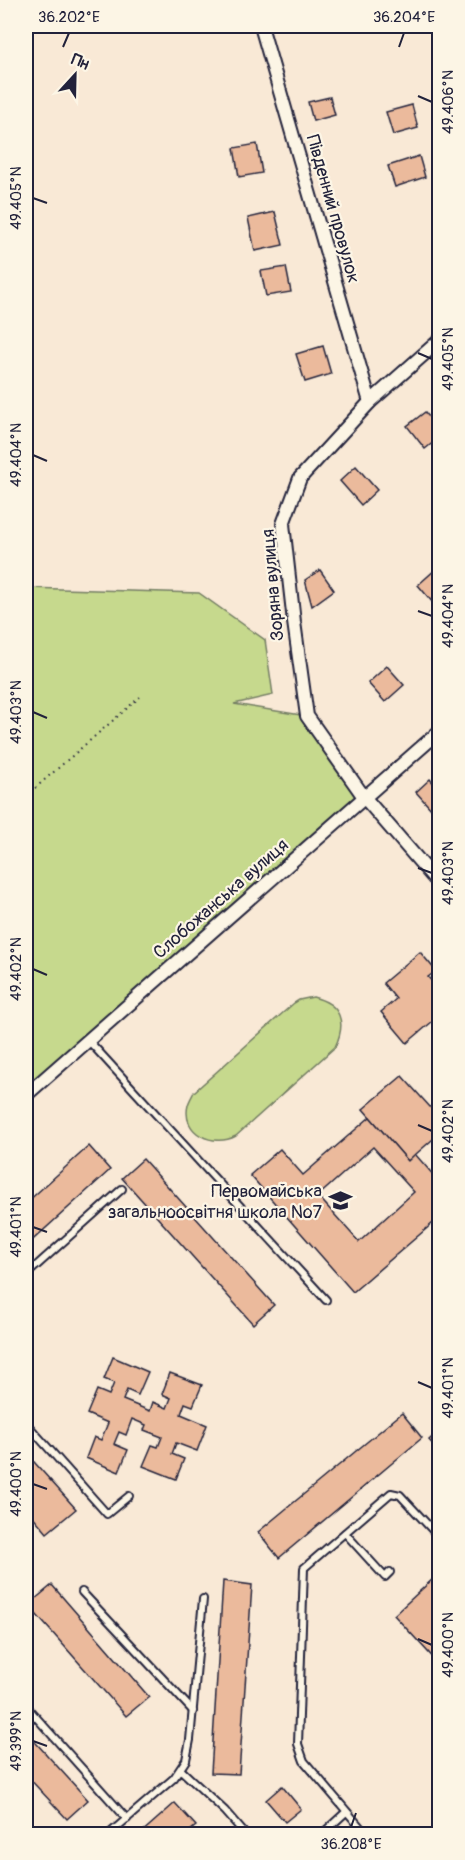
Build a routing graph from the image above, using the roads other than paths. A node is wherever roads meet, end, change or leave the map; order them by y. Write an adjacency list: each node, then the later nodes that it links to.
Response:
1 (261, 26): 3 (street, Південний провулок)
2 (440, 340): 3 (street, Зоряна вулиця)
3 (370, 402): 5 (street, Зоряна вулиця)
4 (440, 731): 5 (street, Слобожанська вулиця)
5 (364, 797): 6 (street, Зоряна вулиця); 7 (street, Слобожанська вулиця)
6 (440, 885)
7 (88, 1040): 8 (street, Слобожанська вулиця); 11 (lane)
8 (26, 1095)
9 (122, 1190): 10 (lane)
10 (26, 1275)
11 (326, 1300)
12 (26, 1423): 13 (lane)
13 (129, 1496)
14 (345, 1533): 15 (lane); 16 (lane); 22 (lane)
15 (440, 1538)
16 (390, 1572)
17 (82, 1592): 20 (lane)
18 (203, 1599): 20 (lane)
19 (26, 1706): 23 (lane)
20 (193, 1712): 21 (lane)
21 (182, 1770): 23 (lane); 25 (lane)
22 (346, 1812): 26 (lane); 27 (lane)
23 (127, 1819): 24 (lane)
24 (109, 1834)
25 (245, 1834)
26 (322, 1834)
27 (366, 1834)

